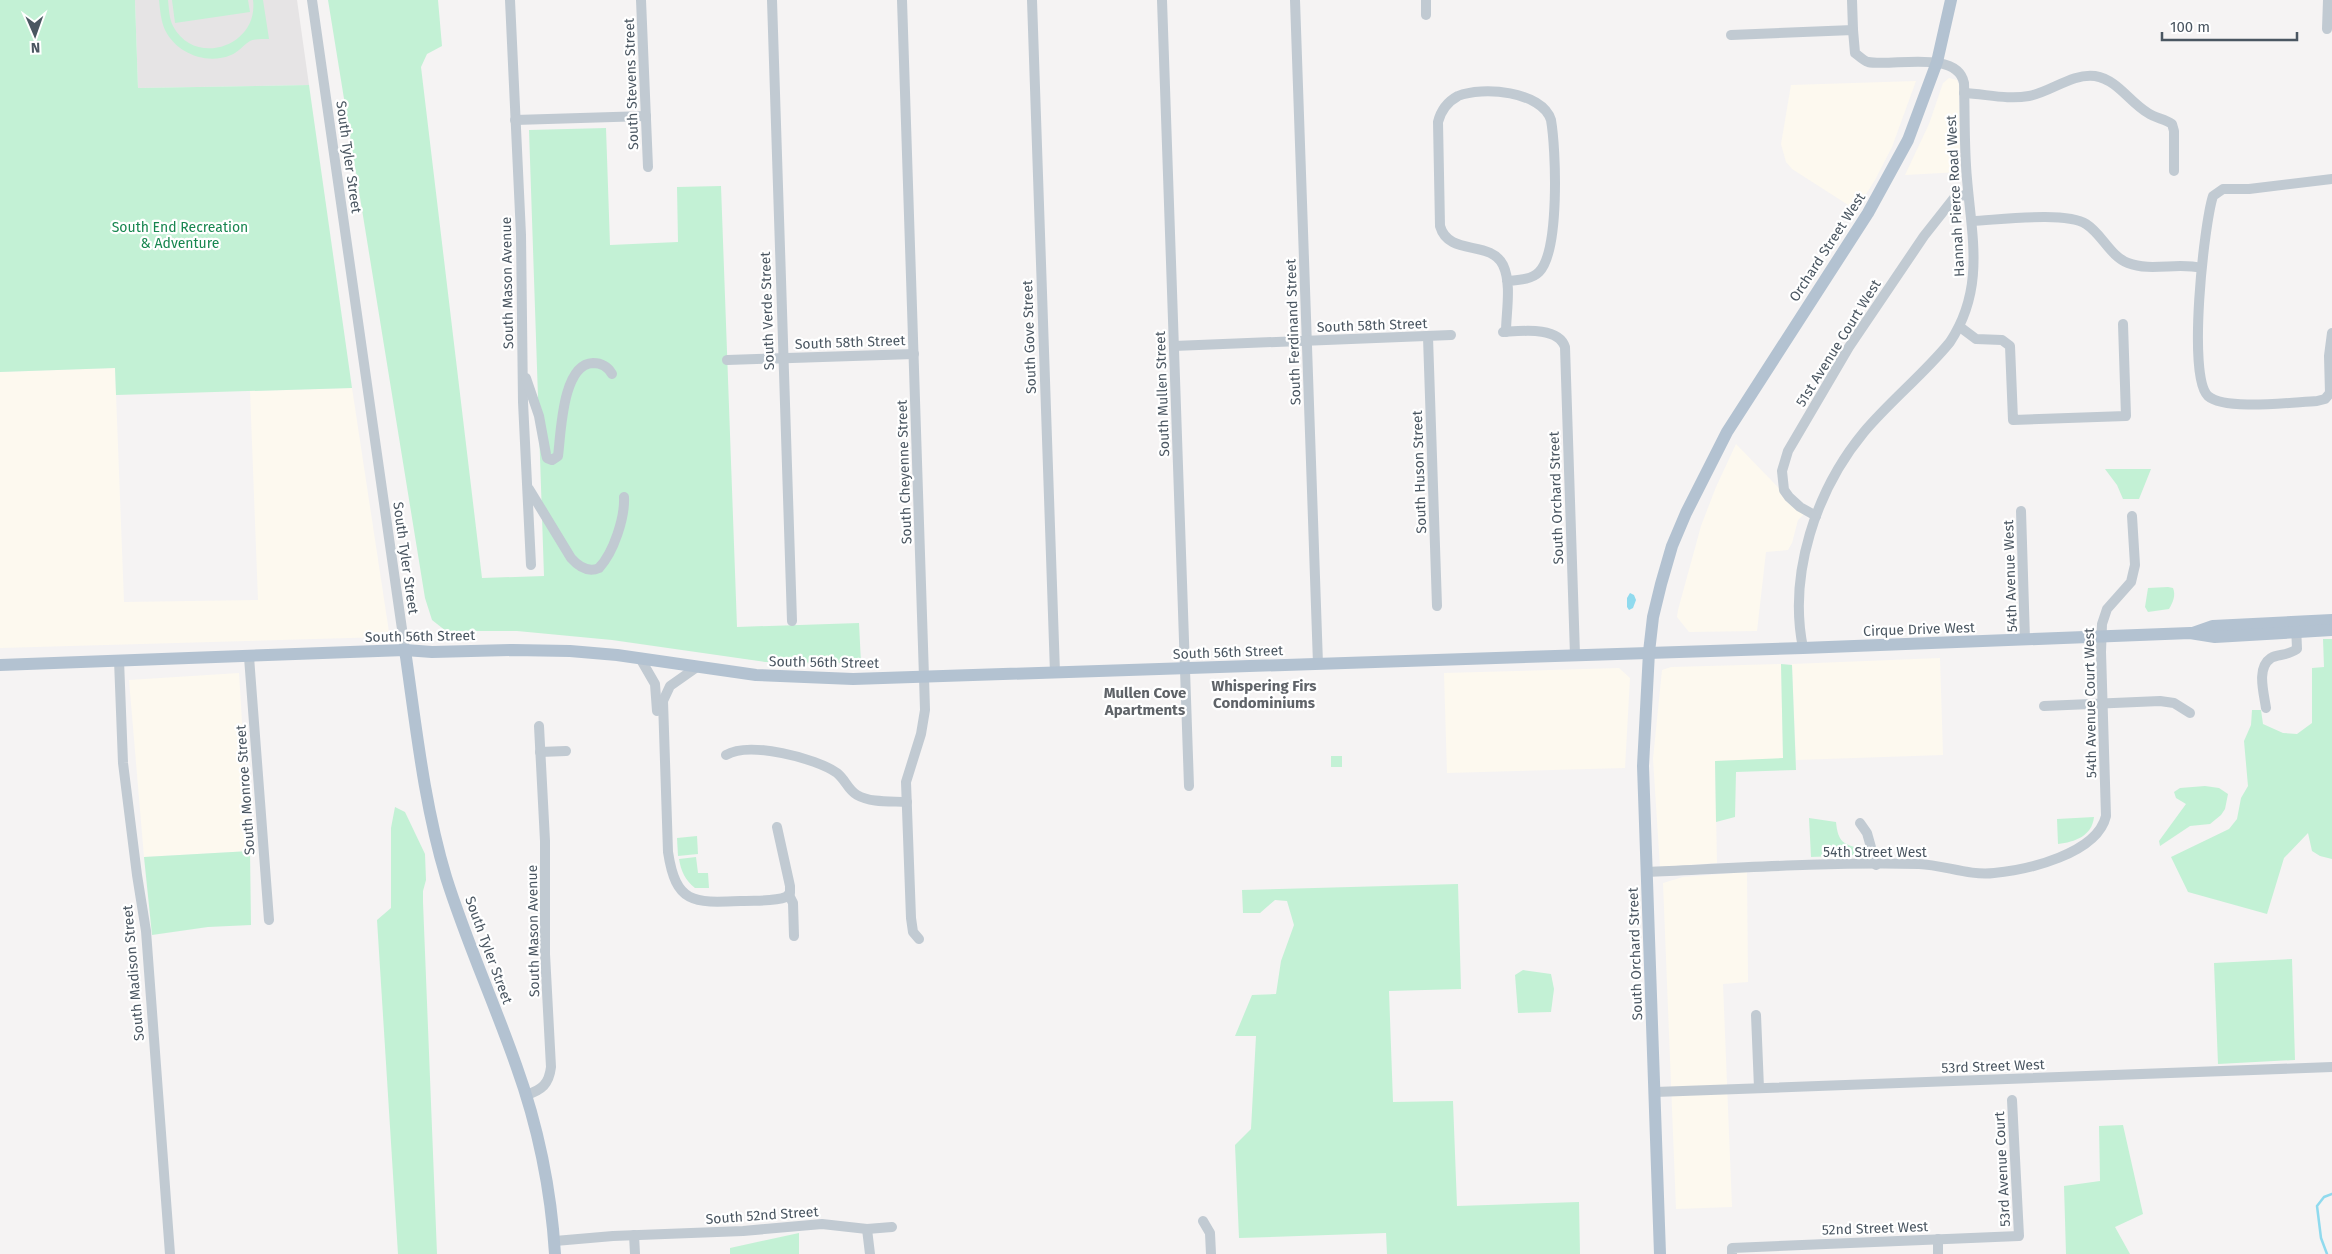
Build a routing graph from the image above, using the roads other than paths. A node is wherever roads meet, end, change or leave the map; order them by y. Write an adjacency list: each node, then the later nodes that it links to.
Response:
1 (312, 0): 54 (street, South Tyler Street)
2 (510, 0): 20 (street, South Mason Avenue)
3 (642, 0): 19 (street, South Stevens Street)
4 (772, 0): 36 (street, South Verde Street)
5 (902, 0): 35 (street, South Cheyenne Street)
6 (1032, 0): 64 (street, South Gove Street)
7 (1162, 0): 34 (street, South Mullen Street)
8 (1294, 0): 33 (street, South Ferdinand Street)
9 (1426, 0): 13 (street)
10 (1852, 0): 15 (street)
11 (1951, 0): 17 (main road, Orchard Street West)
12 (2328, 0): 14 (street)
13 (1426, 15)
14 (2327, 29)
15 (1853, 30): 16 (street); 17 (street)
16 (1731, 35)
17 (1937, 62): 18 (street, Hannah Pierce Road West); 55 (main road, Orchard Street West)
18 (1964, 93): 22 (street); 24 (street, Hannah Pierce Road West)
19 (646, 116): 20 (street); 21 (street, South Stevens Street)
20 (515, 120): 38 (street, South Mason Avenue)
21 (648, 167)
22 (2174, 171)
23 (2332, 179): 26 (street)
24 (1968, 194): 25 (street, Hannah Pierce Road West); 43 (street, 51st Avenue Court West)
25 (1972, 221): 26 (street); 29 (street, Hannah Pierce Road West)
26 (2201, 268): 30 (street)
27 (1507, 281): 27 (street); 56 (street, South Orchard Street)
28 (2123, 324): 29 (street)
29 (1960, 327): 43 (street, Hannah Pierce Road West)
30 (2332, 334)
31 (1452, 336): 32 (street, South 58th Street)
32 (1428, 337): 33 (street, South 58th Street); 46 (street, South Huson Street)
33 (1307, 340): 34 (street, South 58th Street); 60 (street, South Ferdinand Street)
34 (1174, 346): 63 (street, South Mullen Street)
35 (914, 354): 36 (street, South 58th Street); 65 (street, South Cheyenne Street)
36 (783, 358): 37 (street, South 58th Street); 48 (street, South Verde Street)
37 (727, 360)
38 (523, 371): 39 (street); 40 (street, South Mason Avenue)
39 (612, 374)
40 (528, 489): 41 (street); 45 (street, South Mason Avenue)
41 (624, 496)
42 (2022, 511): 52 (street, 54th Avenue West)
43 (1816, 516): 53 (street, Hannah Pierce Road West)
44 (2132, 516): 51 (street, 54th Avenue Court West)
45 (531, 564)
46 (1437, 606)
47 (2332, 620): 49 (main road, Cirque Drive West)
48 (792, 621)
49 (2296, 627): 50 (main road, Cirque Drive West); 51 (main road, Cirque Drive West); 68 (street)
50 (2332, 630)
51 (2101, 638): 52 (main road, Cirque Drive West); 66 (street, 54th Avenue Court West)
52 (2025, 640): 53 (main road, Cirque Drive West)
53 (1803, 648): 55 (main road, Cirque Drive West)
54 (405, 650): 57 (main road, South 56th Street); 58 (main road, South 56th Street); 90 (main road, South Tyler Street)
55 (1649, 652): 56 (main road, South 56th Street); 81 (main road, South Orchard Street)
56 (1576, 654): 60 (main road, South 56th Street)
57 (249, 657): 59 (main road, South 56th Street); 83 (street, South Monroe Street)
58 (640, 658): 62 (main road, South 56th Street); 74 (street)
59 (119, 660): 61 (main road, South 56th Street); 100 (street, South Madison Street)
60 (1318, 664): 63 (main road, South 56th Street)
61 (0, 665)
62 (698, 667): 65 (main road, South 56th Street); 74 (street)
63 (1185, 669): 64 (main road, South 56th Street); 75 (street, South Mullen Street)
64 (1055, 673): 65 (main road, South 56th Street)
65 (924, 677): 76 (street, South Cheyenne Street)
66 (2102, 702): 67 (street); 69 (street); 79 (street, 54th Avenue Court West)
67 (2044, 706)
68 (2266, 708)
69 (2190, 712)
70 (539, 726): 72 (street, South Mason Avenue)
71 (566, 751): 72 (street)
72 (540, 752): 90 (street, South Mason Avenue)
73 (726, 755): 76 (street)
74 (664, 768): 82 (street)
75 (1189, 786)
76 (907, 802): 85 (street, South Cheyenne Street)
77 (1860, 823): 80 (street)
78 (777, 827): 82 (street)
79 (2095, 836): 80 (street, 54th Street West)
80 (1876, 865): 81 (street, 54th Street West)
81 (1647, 872): 89 (main road, South Orchard Street)
82 (789, 895): 84 (street)
83 (269, 920)
84 (794, 936)
85 (919, 939)
86 (1756, 1015): 88 (street)
87 (2332, 1067): 88 (street, 53rd Street West)
88 (1759, 1088): 89 (street, 53rd Street West)
89 (1655, 1092): 104 (main road, South Orchard Street)
90 (526, 1095): 98 (main road, South Tyler Street)
91 (2012, 1100): 96 (street, 53rd Avenue Court)
92 (1203, 1221): 103 (street)
93 (892, 1227): 94 (street, South 52nd Street)
94 (867, 1229): 95 (street, South 52nd Street); 102 (street)
95 (634, 1235): 98 (street, South 52nd Street); 101 (street)
96 (2019, 1236): 97 (street, 52nd Street West)
97 (1938, 1239): 99 (street, 52nd Street West); 105 (street)
98 (555, 1248)
99 (1732, 1251)
100 (170, 1254)
101 (635, 1254)
102 (870, 1254)
103 (1211, 1254)
104 (1660, 1254)
105 (1938, 1254)

